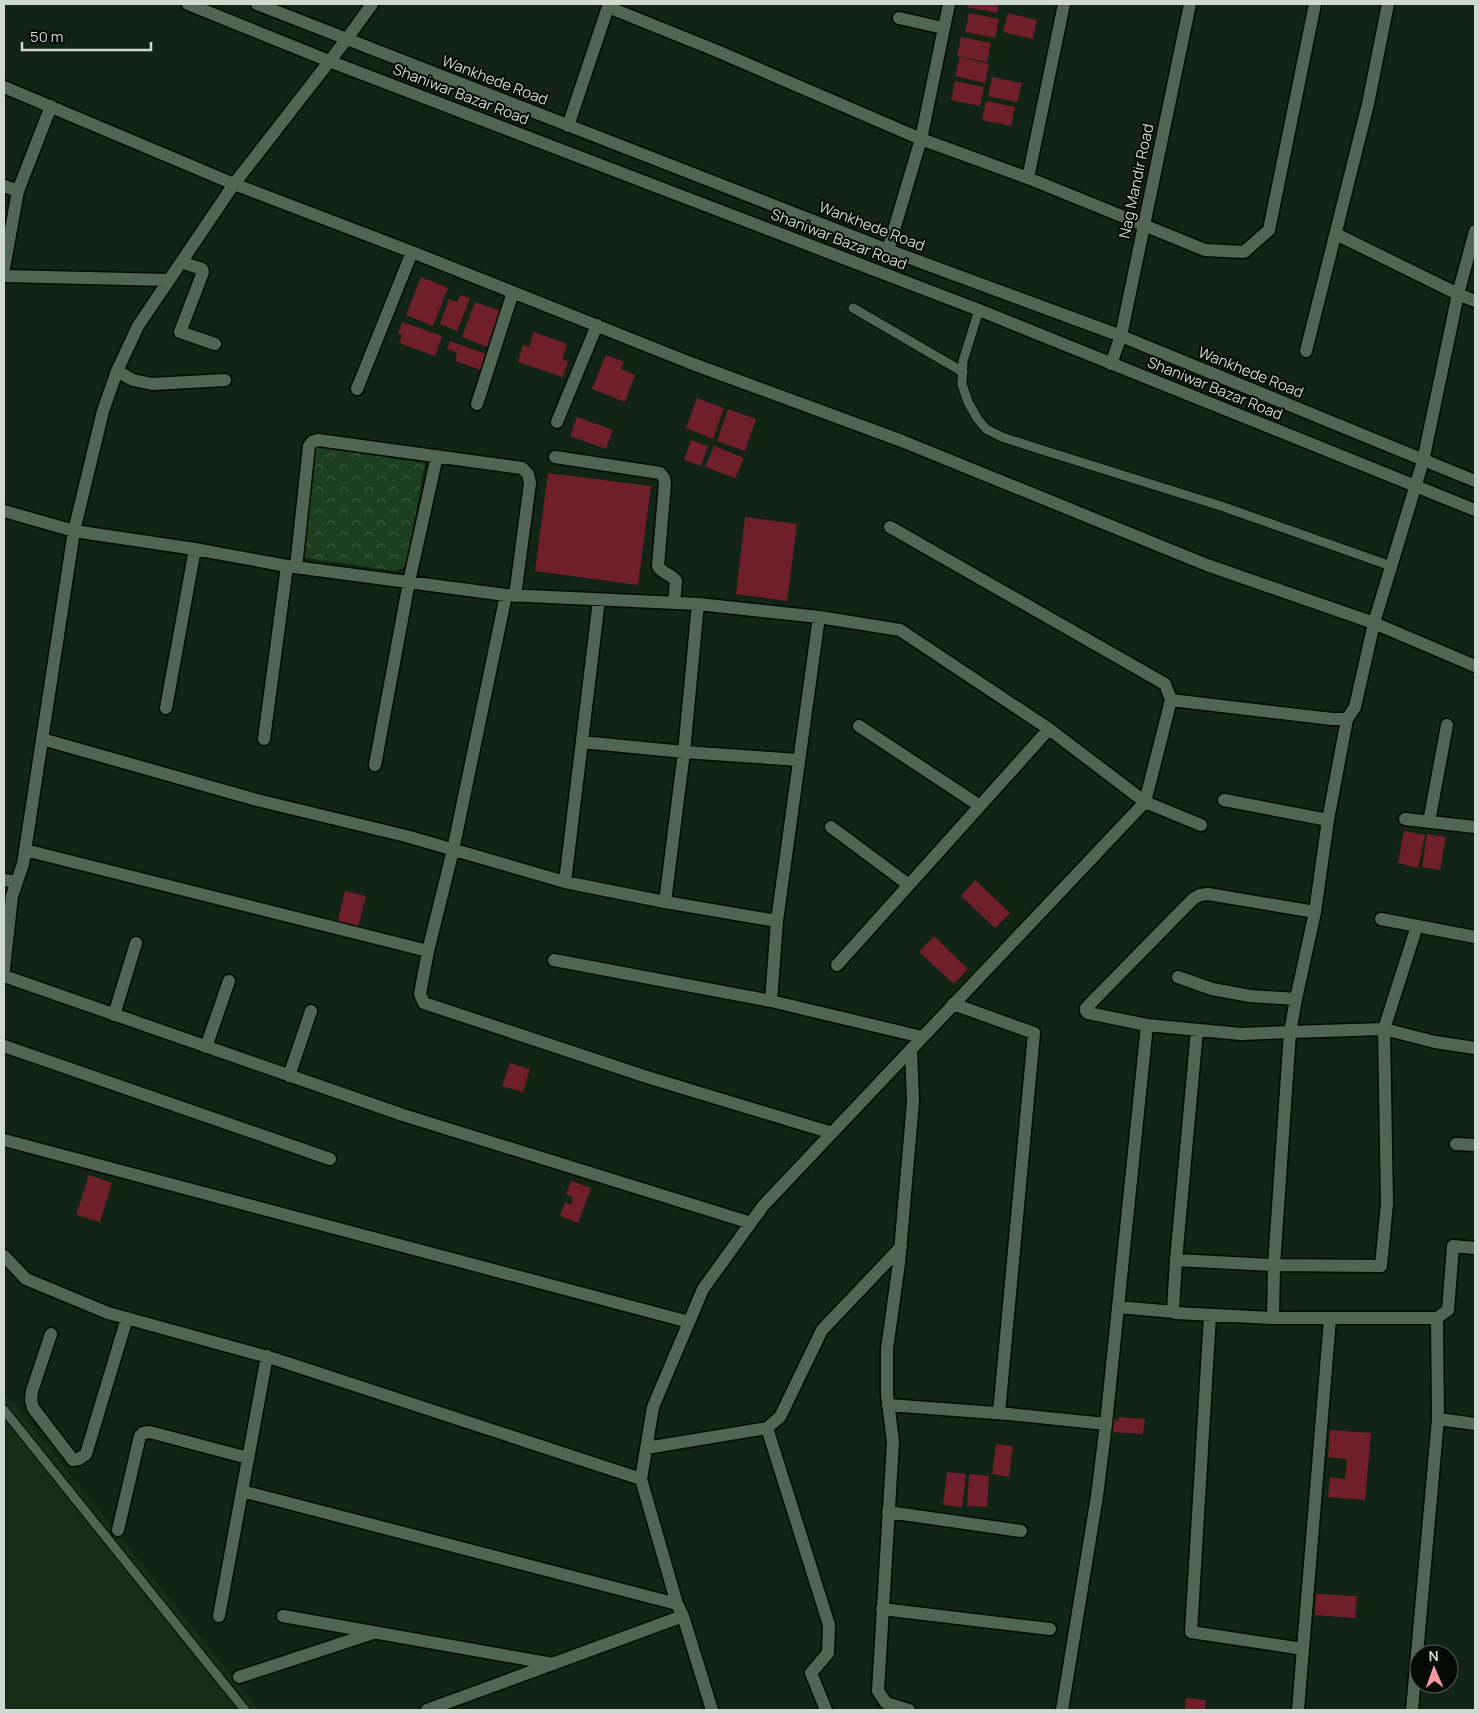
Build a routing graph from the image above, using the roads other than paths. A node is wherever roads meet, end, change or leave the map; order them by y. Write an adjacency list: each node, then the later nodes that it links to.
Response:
1 (188, 4): 13 (street, Shaniwar Bazar Road)
2 (257, 4): 12 (street, Wankhede Road)
3 (372, 4): 12 (street)
4 (949, 4): 11 (street)
5 (1064, 4): 18 (street)
6 (1190, 4): 22 (street, Nag Mandir Road)
7 (1315, 4): 22 (street)
8 (1388, 4): 24 (street)
9 (606, 5): 16 (street); 17 (street)
10 (899, 18): 11 (street)
11 (943, 28): 17 (street)
12 (346, 40): 13 (street); 16 (street, Wankhede Road)
13 (330, 61): 19 (street); 35 (street, Shaniwar Bazar Road)
14 (4, 87): 15 (street)
15 (51, 106): 19 (street); 21 (street)
16 (568, 126): 25 (street, Wankhede Road)
17 (921, 139): 18 (street); 25 (street)
18 (1028, 178): 22 (street)
19 (234, 184): 26 (street); 27 (street)
20 (4, 186): 21 (street)
21 (18, 191): 28 (street)
22 (1143, 224): 37 (street, Nag Mandir Road)
23 (1475, 231): 32 (street)
24 (1336, 234): 32 (street); 39 (street)
25 (888, 250): 37 (street, Wankhede Road)
26 (412, 252): 31 (street); 44 (street)
27 (181, 262): 30 (street); 38 (street)
28 (4, 268)
29 (4, 276): 30 (street)
30 (169, 280): 41 (street)
31 (513, 292): 36 (street); 45 (street)
32 (1458, 294): 33 (street); 49 (street)
33 (1475, 301)
34 (853, 308): 42 (lane)
35 (978, 310): 40 (street, Shaniwar Bazar Road); 42 (lane)
36 (597, 325): 46 (street); 65 (street)
37 (1121, 336): 40 (street, Nag Mandir Road); 49 (street, Wankhede Road)
38 (215, 344)
39 (1306, 351)
40 (1111, 364): 51 (street, Shaniwar Bazar Road)
41 (117, 371): 43 (street); 55 (street)
42 (963, 372): 58 (lane)
43 (225, 380)
44 (357, 389)
45 (477, 404)
46 (557, 422)
47 (437, 456): 57 (street); 59 (street); 60 (street)
48 (554, 457): 62 (street)
49 (1423, 461): 50 (street, Wankhede Road); 51 (street)
50 (1475, 481)
51 (1416, 486): 52 (street, Shaniwar Bazar Road); 58 (street)
52 (1475, 510)
53 (4, 511): 55 (street)
54 (890, 527): 67 (street)
55 (74, 531): 56 (street); 73 (street)
56 (195, 549): 57 (street); 68 (street)
57 (291, 566): 59 (street); 74 (street)
58 (1391, 566): 65 (street)
59 (409, 582): 60 (street); 78 (street)
60 (510, 596): 61 (street); 89 (street)
61 (599, 600): 62 (street); 75 (street)
62 (674, 603): 63 (street)
63 (698, 604): 64 (street); 76 (street)
64 (819, 617): 72 (street); 77 (street)
65 (1374, 623): 66 (street); 69 (street)
66 (1475, 666)
67 (1171, 700): 69 (street); 80 (street)
68 (166, 708)
69 (1347, 719): 83 (street)
70 (1447, 725): 84 (street)
71 (859, 726): 81 (street)
72 (1049, 729): 80 (street); 81 (street)
73 (42, 739): 88 (street); 89 (street)
74 (264, 739)
75 (582, 742): 76 (street); 92 (street)
76 (684, 752): 77 (street); 94 (street)
77 (799, 760): 97 (street)
78 (375, 765)
79 (1224, 800): 83 (street)
80 (1145, 802): 85 (street); 110 (street)
81 (980, 806): 93 (street)
82 (1405, 819): 84 (street)
83 (1328, 820): 95 (street)
84 (1429, 822): 87 (street)
85 (1200, 825)
86 (831, 827): 93 (street)
87 (1475, 827)
88 (25, 850): 91 (street); 101 (street)
89 (453, 850): 92 (street); 101 (street)
90 (4, 880): 91 (street)
91 (17, 882): 104 (street)
92 (565, 882): 94 (street)
93 (909, 885): 103 (street)
94 (665, 902): 97 (street)
95 (1315, 912): 108 (street); 113 (street)
96 (1381, 919): 98 (street)
97 (777, 921): 109 (street)
98 (1417, 926): 99 (street); 114 (street)
99 (1475, 937)
100 (136, 944): 112 (street)
101 (428, 951): 123 (street)
102 (554, 960): 109 (street)
103 (837, 965)
104 (4, 969)
105 (4, 976): 112 (street)
106 (1178, 977): 108 (street)
107 (229, 980): 119 (street)
108 (1296, 999): 116 (street)
109 (771, 1001): 117 (street)
110 (953, 1004): 117 (street); 146 (street)
111 (311, 1011): 122 (street)
112 (114, 1015): 119 (street)
113 (1147, 1024): 115 (street); 134 (street)
114 (1384, 1029): 116 (street); 121 (street); 133 (street)
115 (1197, 1030): 116 (street); 132 (street)
116 (1290, 1032): 133 (street)
117 (922, 1037): 120 (street)
118 (4, 1046): 127 (street)
119 (206, 1046): 122 (street)
120 (911, 1048): 123 (street); 129 (street)
121 (1475, 1048)
122 (289, 1076): 128 (street)
123 (832, 1133): 128 (street)
124 (4, 1140): 141 (street)
125 (1456, 1144): 126 (street)
126 (1475, 1145)
127 (330, 1159)
128 (751, 1223): 141 (street)
129 (901, 1247): 144 (street); 150 (street)
130 (1475, 1248): 139 (street)
131 (4, 1256): 137 (street)
132 (1176, 1260): 133 (street); 135 (street)
133 (1274, 1265): 138 (street)
134 (1118, 1307): 135 (street); 148 (street)
135 (1174, 1312): 136 (street)
136 (1210, 1316): 138 (street); 165 (street)
137 (127, 1318): 142 (street); 143 (street)
138 (1273, 1318): 140 (street)
139 (1437, 1318): 140 (street); 147 (street)
140 (1330, 1319): 165 (street)
141 (689, 1322): 151 (street)
142 (50, 1334)
143 (267, 1356): 152 (street); 153 (street)
144 (888, 1405): 146 (street); 155 (street)
145 (4, 1410): 168 (lane)
146 (999, 1413): 148 (street)
147 (1438, 1419): 149 (street); 175 (street)
148 (1106, 1424): 173 (street)
149 (1475, 1424)
150 (767, 1428): 151 (street); 171 (street)
151 (646, 1448): 153 (street)
152 (248, 1458): 154 (street); 156 (street)
153 (641, 1479): 158 (street)
154 (242, 1491): 158 (street); 160 (street)
155 (888, 1512): 157 (street); 159 (street)
156 (118, 1530)
157 (1021, 1531)
158 (677, 1604): 162 (street)
159 (882, 1609): 163 (street); 172 (street)
160 (219, 1616)
161 (284, 1616): 164 (street)
162 (683, 1616): 166 (street); 170 (street)
163 (1050, 1629)
164 (376, 1632): 166 (street); 167 (street)
165 (1303, 1649): 174 (street)
166 (553, 1664): 169 (street)
167 (239, 1677)
168 (245, 1710)
169 (427, 1710)
170 (712, 1710)
171 (826, 1710)
172 (908, 1710)
173 (1062, 1710)
174 (1298, 1710)
175 (1413, 1710)

